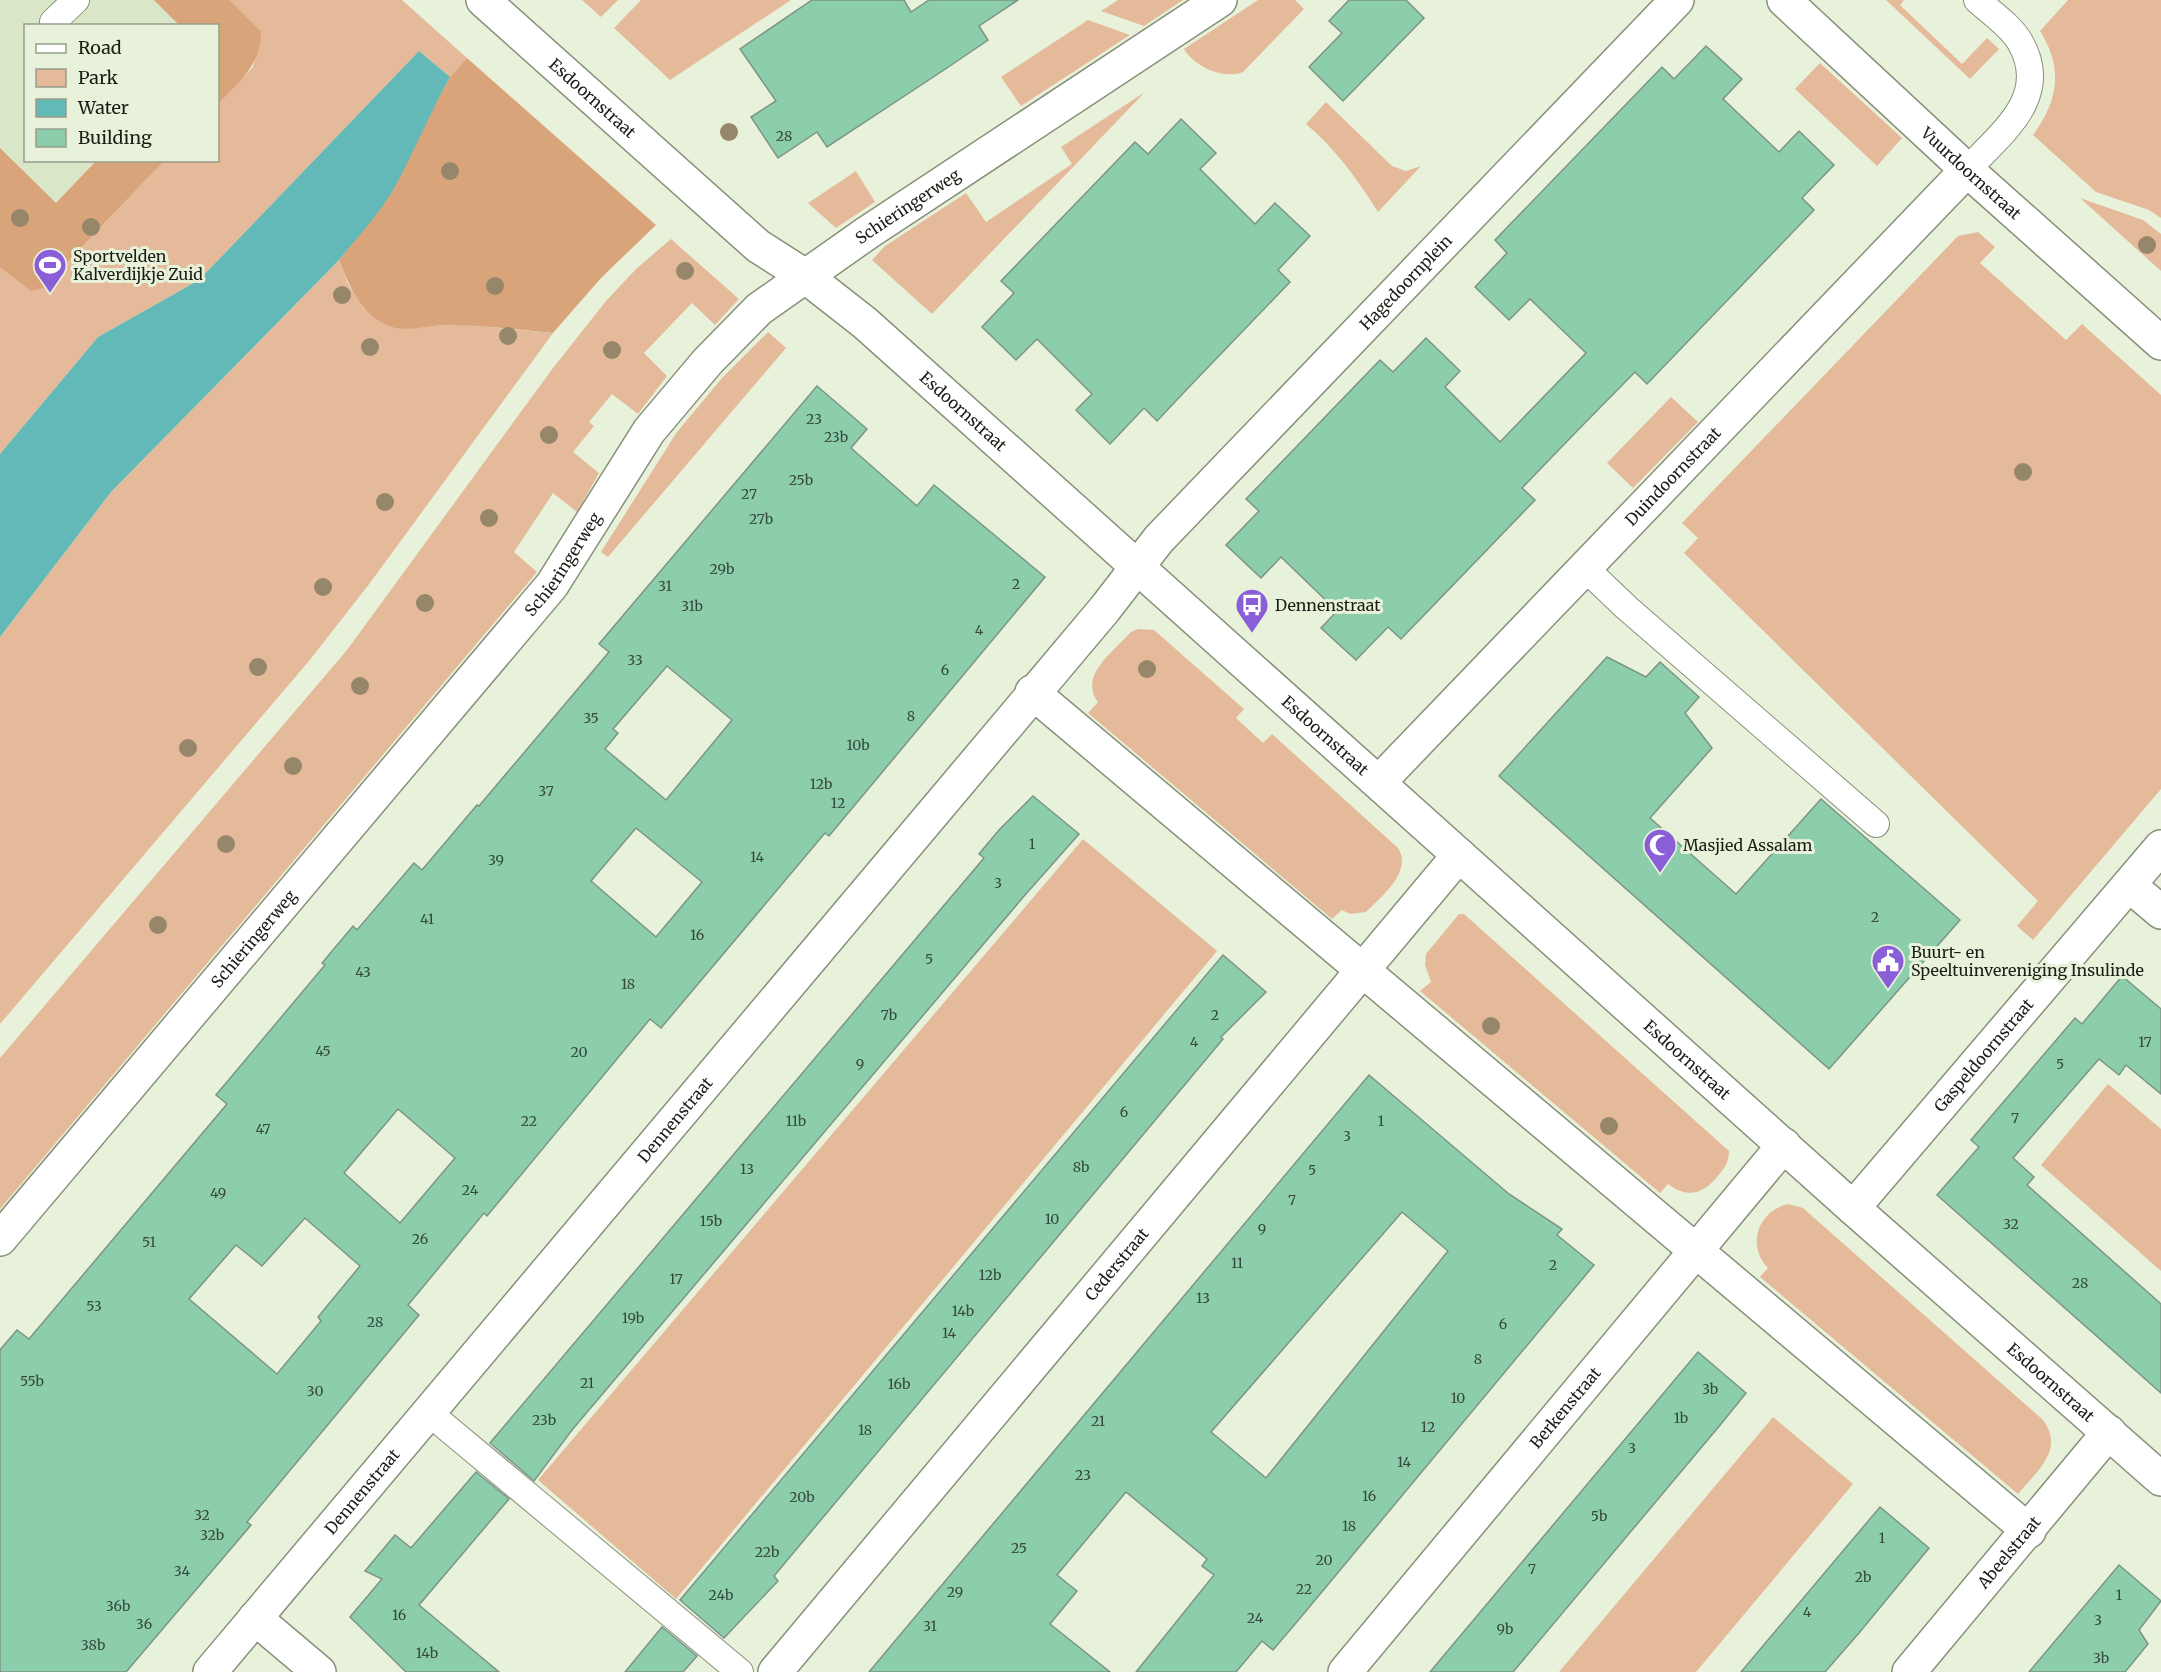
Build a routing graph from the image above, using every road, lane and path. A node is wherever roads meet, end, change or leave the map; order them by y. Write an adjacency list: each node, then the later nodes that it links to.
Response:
1 (76, 0): 7 (lane)
2 (483, 0): 9 (street, Esdoornstraat)
3 (1220, 0): 9 (street, Schieringerweg)
4 (1677, 0): 11 (street, Hagedoornplein)
5 (1784, 0): 8 (street, Vuurdoornstraat)
6 (1977, 0): 8 (lane)
7 (53, 22)
8 (1967, 170): 10 (street, Vuurdoornstraat); 12 (street, Duindoornstraat)
9 (805, 276): 11 (street, Esdoornstraat); 23 (street, Schieringerweg)
10 (2161, 343)
11 (1137, 567): 13 (street, Dennenstraat); 14 (street, Esdoornstraat)
12 (1585, 568): 14 (street, Duindoornstraat); 15 (lane)
13 (1032, 692): 20 (street); 25 (street, Dennenstraat)
14 (1378, 782): 17 (street, Esdoornstraat)
15 (1876, 824)
16 (2161, 846): 18 (street, Gaspeldoornstraat)
17 (1460, 855): 20 (street, Cederstraat); 21 (street, Esdoornstraat)
18 (2129, 885): 19 (street); 22 (street, Gaspeldoornstraat)
19 (2161, 912)
20 (1362, 972): 24 (street); 33 (street, Cederstraat)
21 (1784, 1146): 22 (street, Esdoornstraat); 24 (street, Berkenstraat)
22 (1853, 1208): 26 (street, Esdoornstraat)
23 (0, 1239)
24 (1697, 1252): 28 (street); 34 (street, Berkenstraat)
25 (428, 1412): 29 (street, Dennenstraat); 32 (lane)
26 (2109, 1432): 27 (street, Esdoornstraat); 28 (street, Abeelstraat)
27 (2161, 1479)
28 (2029, 1531): 35 (street, Abeelstraat)
29 (255, 1618): 30 (street, Dennenstraat); 31 (street)
30 (210, 1672)
31 (319, 1672)
32 (740, 1672)
33 (775, 1672)
34 (1345, 1672)
35 (1909, 1672)

